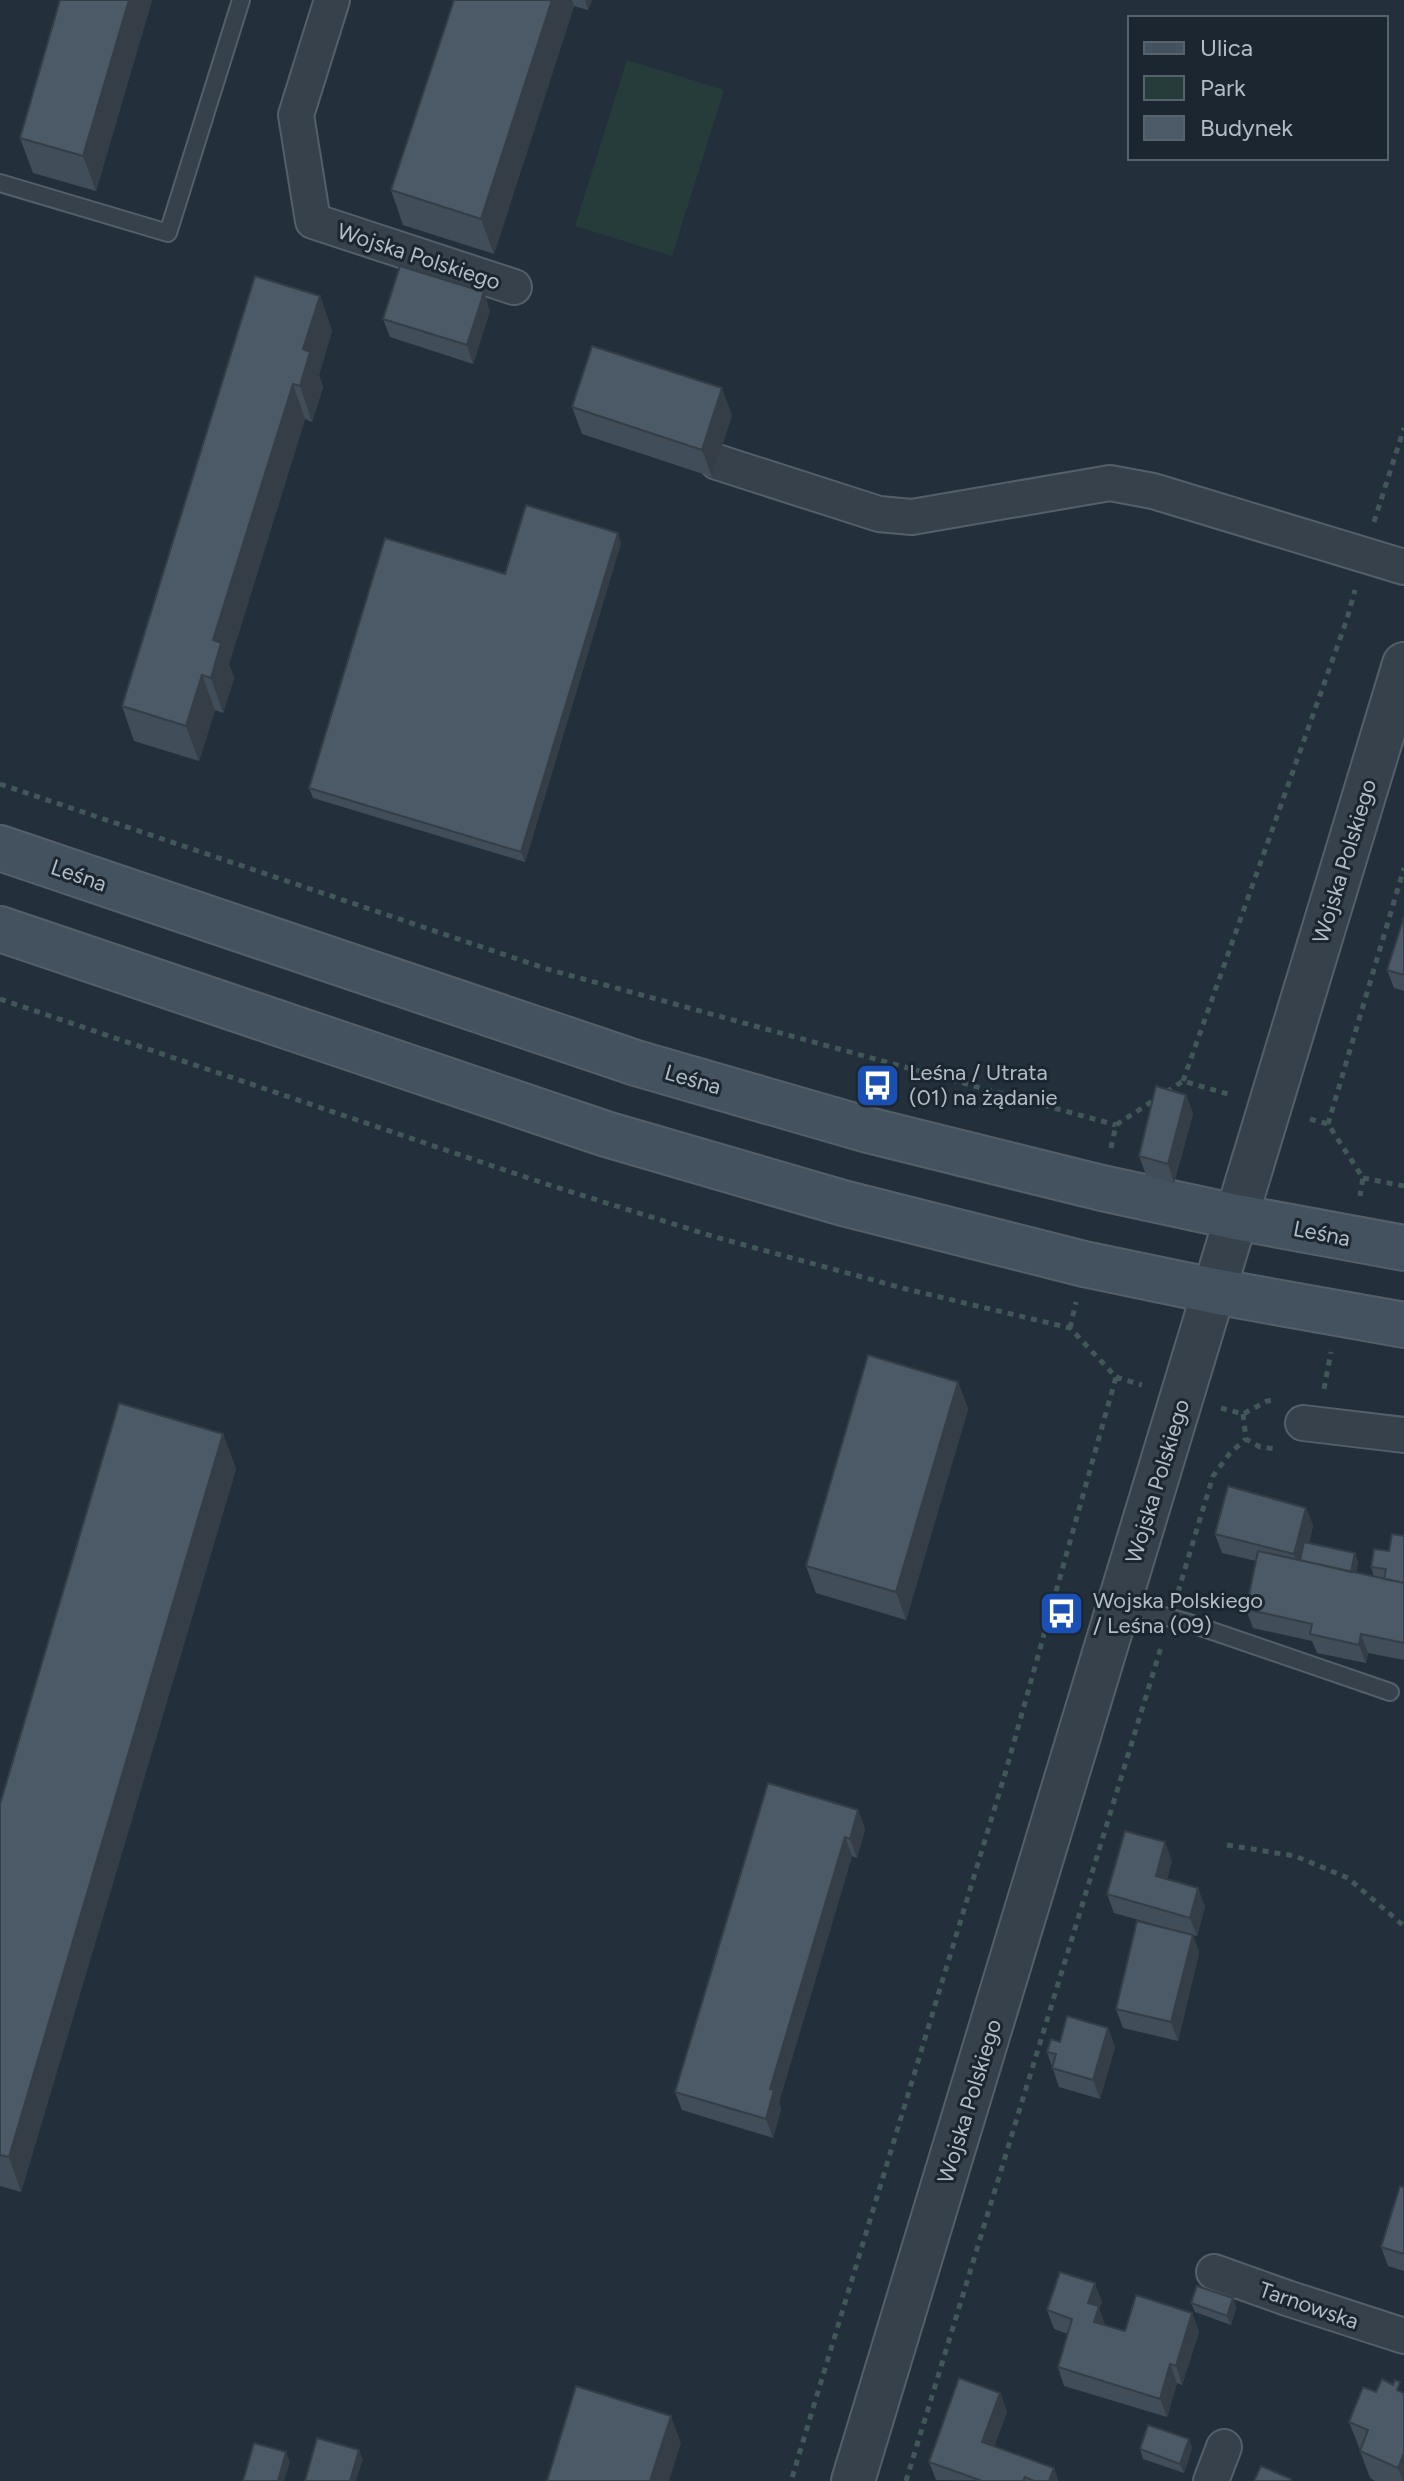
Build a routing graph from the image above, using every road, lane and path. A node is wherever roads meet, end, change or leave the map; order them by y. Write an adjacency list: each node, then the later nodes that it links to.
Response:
1 (241, 0): 3 (lane)
2 (332, 0): 4 (street, Wojska Polskiego)
3 (0, 183)
4 (514, 287)
5 (1404, 428): 7 (path)
6 (717, 462): 7 (street)
7 (1364, 554): 8 (street); 15 (path)
8 (1404, 567)
9 (1404, 664): 20 (street, Wojska Polskiego)
10 (0, 784): 17 (path)
11 (0, 848): 20 (main road, Leśna)
12 (1404, 868): 16 (path)
13 (0, 929): 22 (main road)
14 (0, 999): 24 (path)
15 (1183, 1081)
16 (1328, 1124)
17 (1116, 1125)
18 (1363, 1178): 19 (path)
19 (1404, 1186)
20 (1236, 1217): 21 (main road, Leśna); 22 (street, Wojska Polskiego)
21 (1404, 1248)
22 (1214, 1291): 23 (main road); 25 (street, Wojska Polskiego)
23 (1404, 1325)
24 (1116, 1377): 25 (path); 37 (path)
25 (1182, 1397): 26 (path); 29 (street, Wojska Polskiego)
26 (1292, 1411): 27 (street)
27 (1404, 1435)
28 (1246, 1439): 30 (path)
29 (1120, 1604): 30 (lane); 38 (street, Wojska Polskiego)
30 (1170, 1618): 31 (lane); 39 (path)
31 (1390, 1692)
32 (1227, 1845): 33 (path)
33 (1404, 1926)
34 (1214, 2272): 35 (street, Tarnowska)
35 (1404, 2336)
36 (1224, 2447): 40 (street)
37 (791, 2481)
38 (853, 2481)
39 (906, 2481)
40 (1211, 2481)

